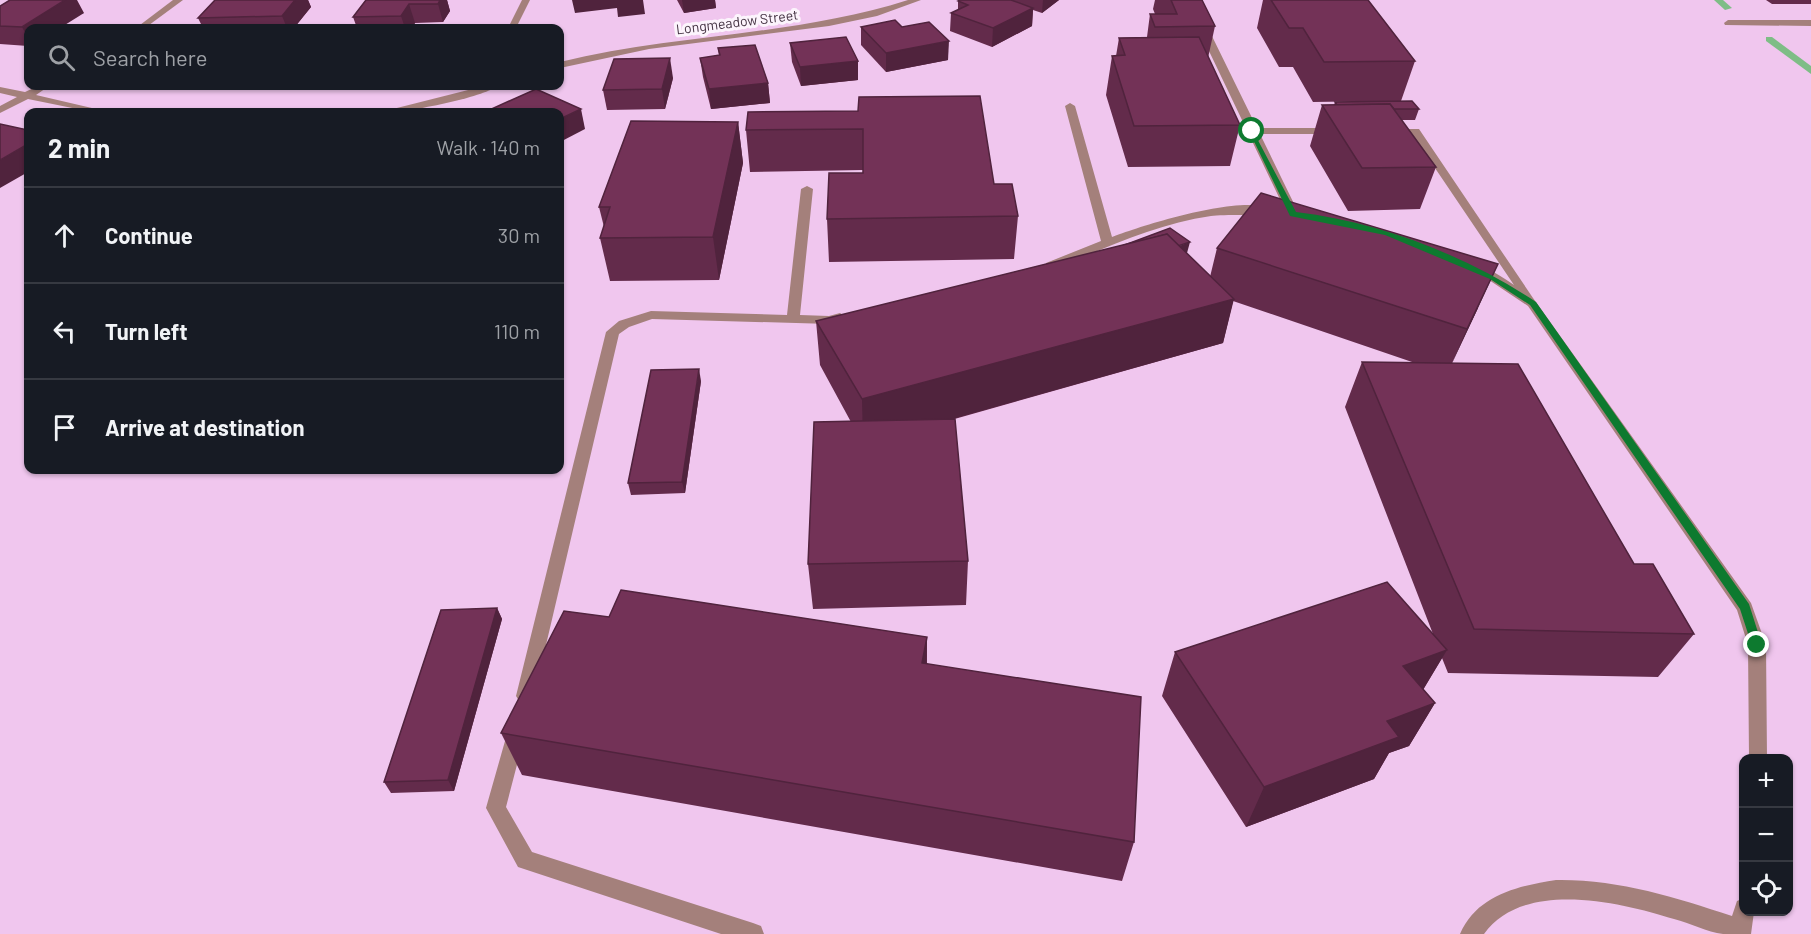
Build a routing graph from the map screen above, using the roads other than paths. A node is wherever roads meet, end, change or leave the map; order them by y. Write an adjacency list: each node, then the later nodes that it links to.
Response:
1 (179, 0): 6 (street)
2 (526, 0): 7 (street)
3 (917, 0): 9 (street, Longmeadow Street)
4 (1197, 14): 18 (street)
5 (1811, 23): 8 (street)
6 (146, 24)
7 (514, 24)
8 (1728, 24)
9 (564, 64)
10 (0, 90): 13 (street)
11 (37, 90): 13 (street)
12 (480, 90): 16 (street)
13 (26, 96): 15 (street); 17 (street)
14 (1070, 106): 24 (street)
15 (84, 108)
16 (405, 108)
17 (0, 110)
18 (1252, 131): 19 (street); 22 (street)
19 (1346, 131)
20 (1380, 131): 27 (street)
21 (807, 189): 29 (street)
22 (1293, 214): 23 (street); 24 (street)
23 (1309, 216)
24 (1108, 244): 26 (street)
25 (1462, 264): 27 (street)
26 (1030, 273)
27 (1533, 303): 30 (street)
28 (852, 315): 29 (street)
29 (793, 319): 33 (street)
30 (1758, 754)
31 (1742, 916): 32 (street)
32 (1741, 932): 34 (street)
33 (753, 934)
34 (1471, 934)

